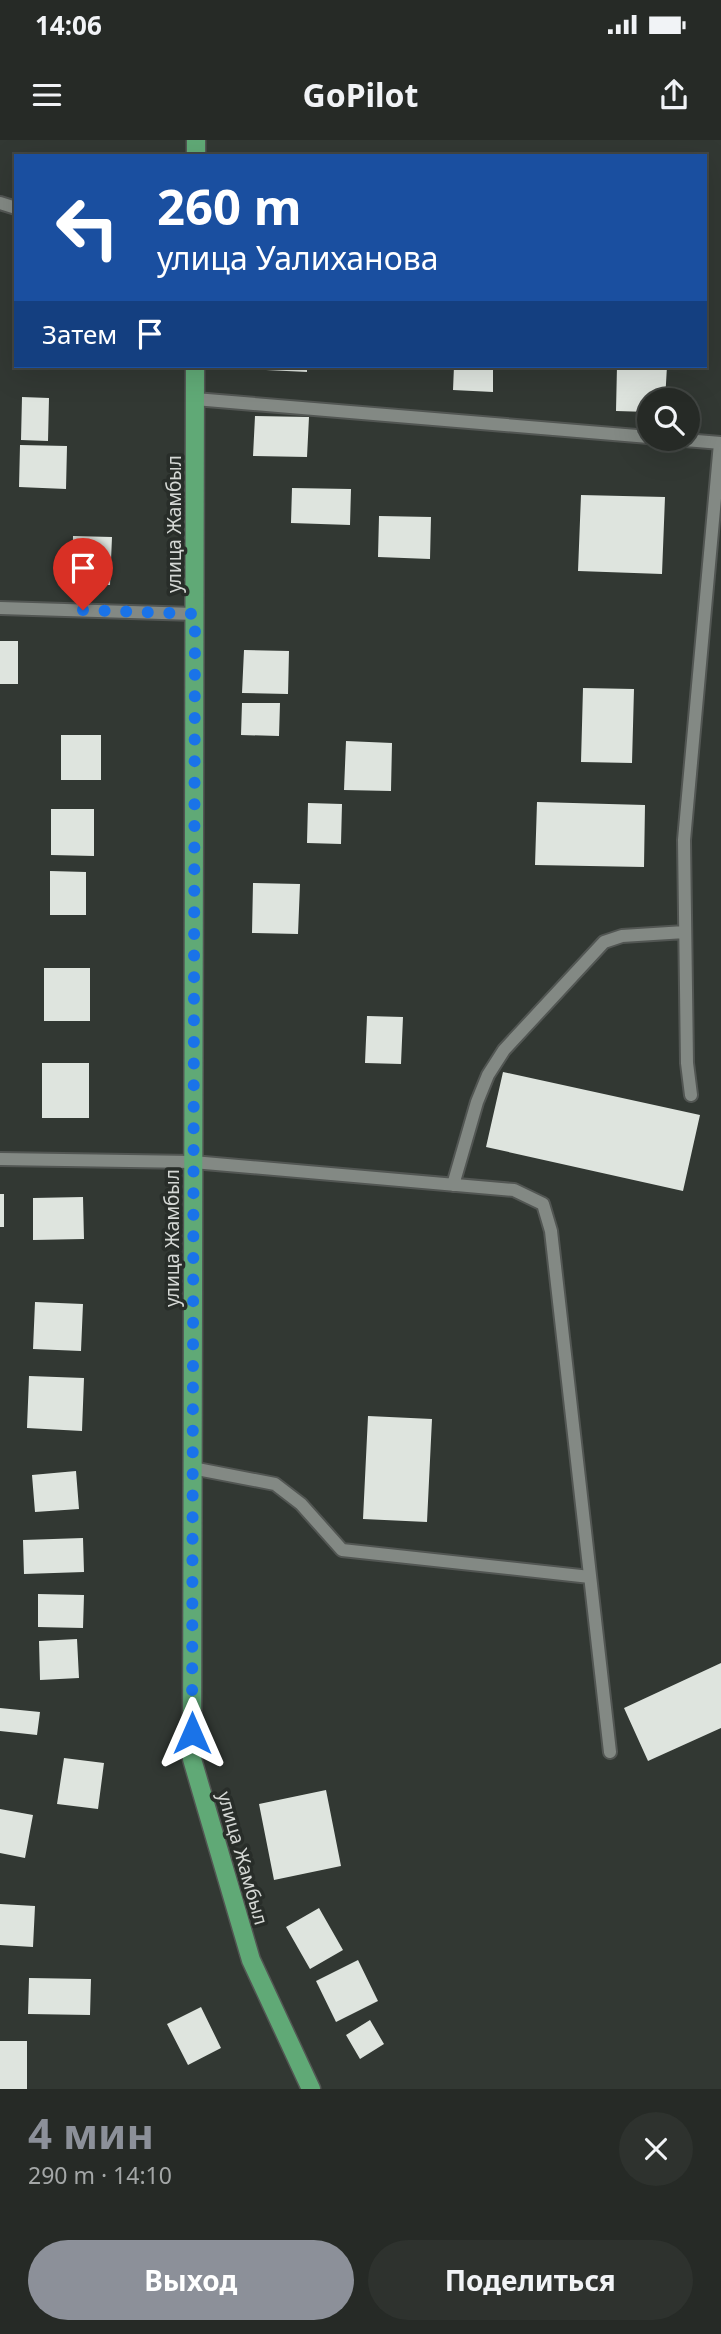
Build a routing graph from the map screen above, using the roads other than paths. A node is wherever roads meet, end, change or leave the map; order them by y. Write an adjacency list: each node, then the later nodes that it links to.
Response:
1 (195, 368): 2 (main road, улица Жамбыл)
2 (195, 400): 3 (street); 7 (main road, улица Жамбыл)
3 (637, 436)
4 (700, 441): 5 (street)
5 (720, 443): 8 (street)
6 (0, 608): 7 (street)
7 (195, 614): 11 (main road, улица Жамбыл)
8 (685, 932): 9 (street); 12 (street)
9 (691, 1096)
10 (0, 1159): 11 (street)
11 (193, 1163): 12 (street); 13 (main road, улица Жамбыл)
12 (453, 1185): 14 (street)
13 (192, 1468): 14 (street); 16 (main road, улица Жамбыл)
14 (590, 1577): 15 (street)
15 (610, 1752)
16 (311, 2089)

